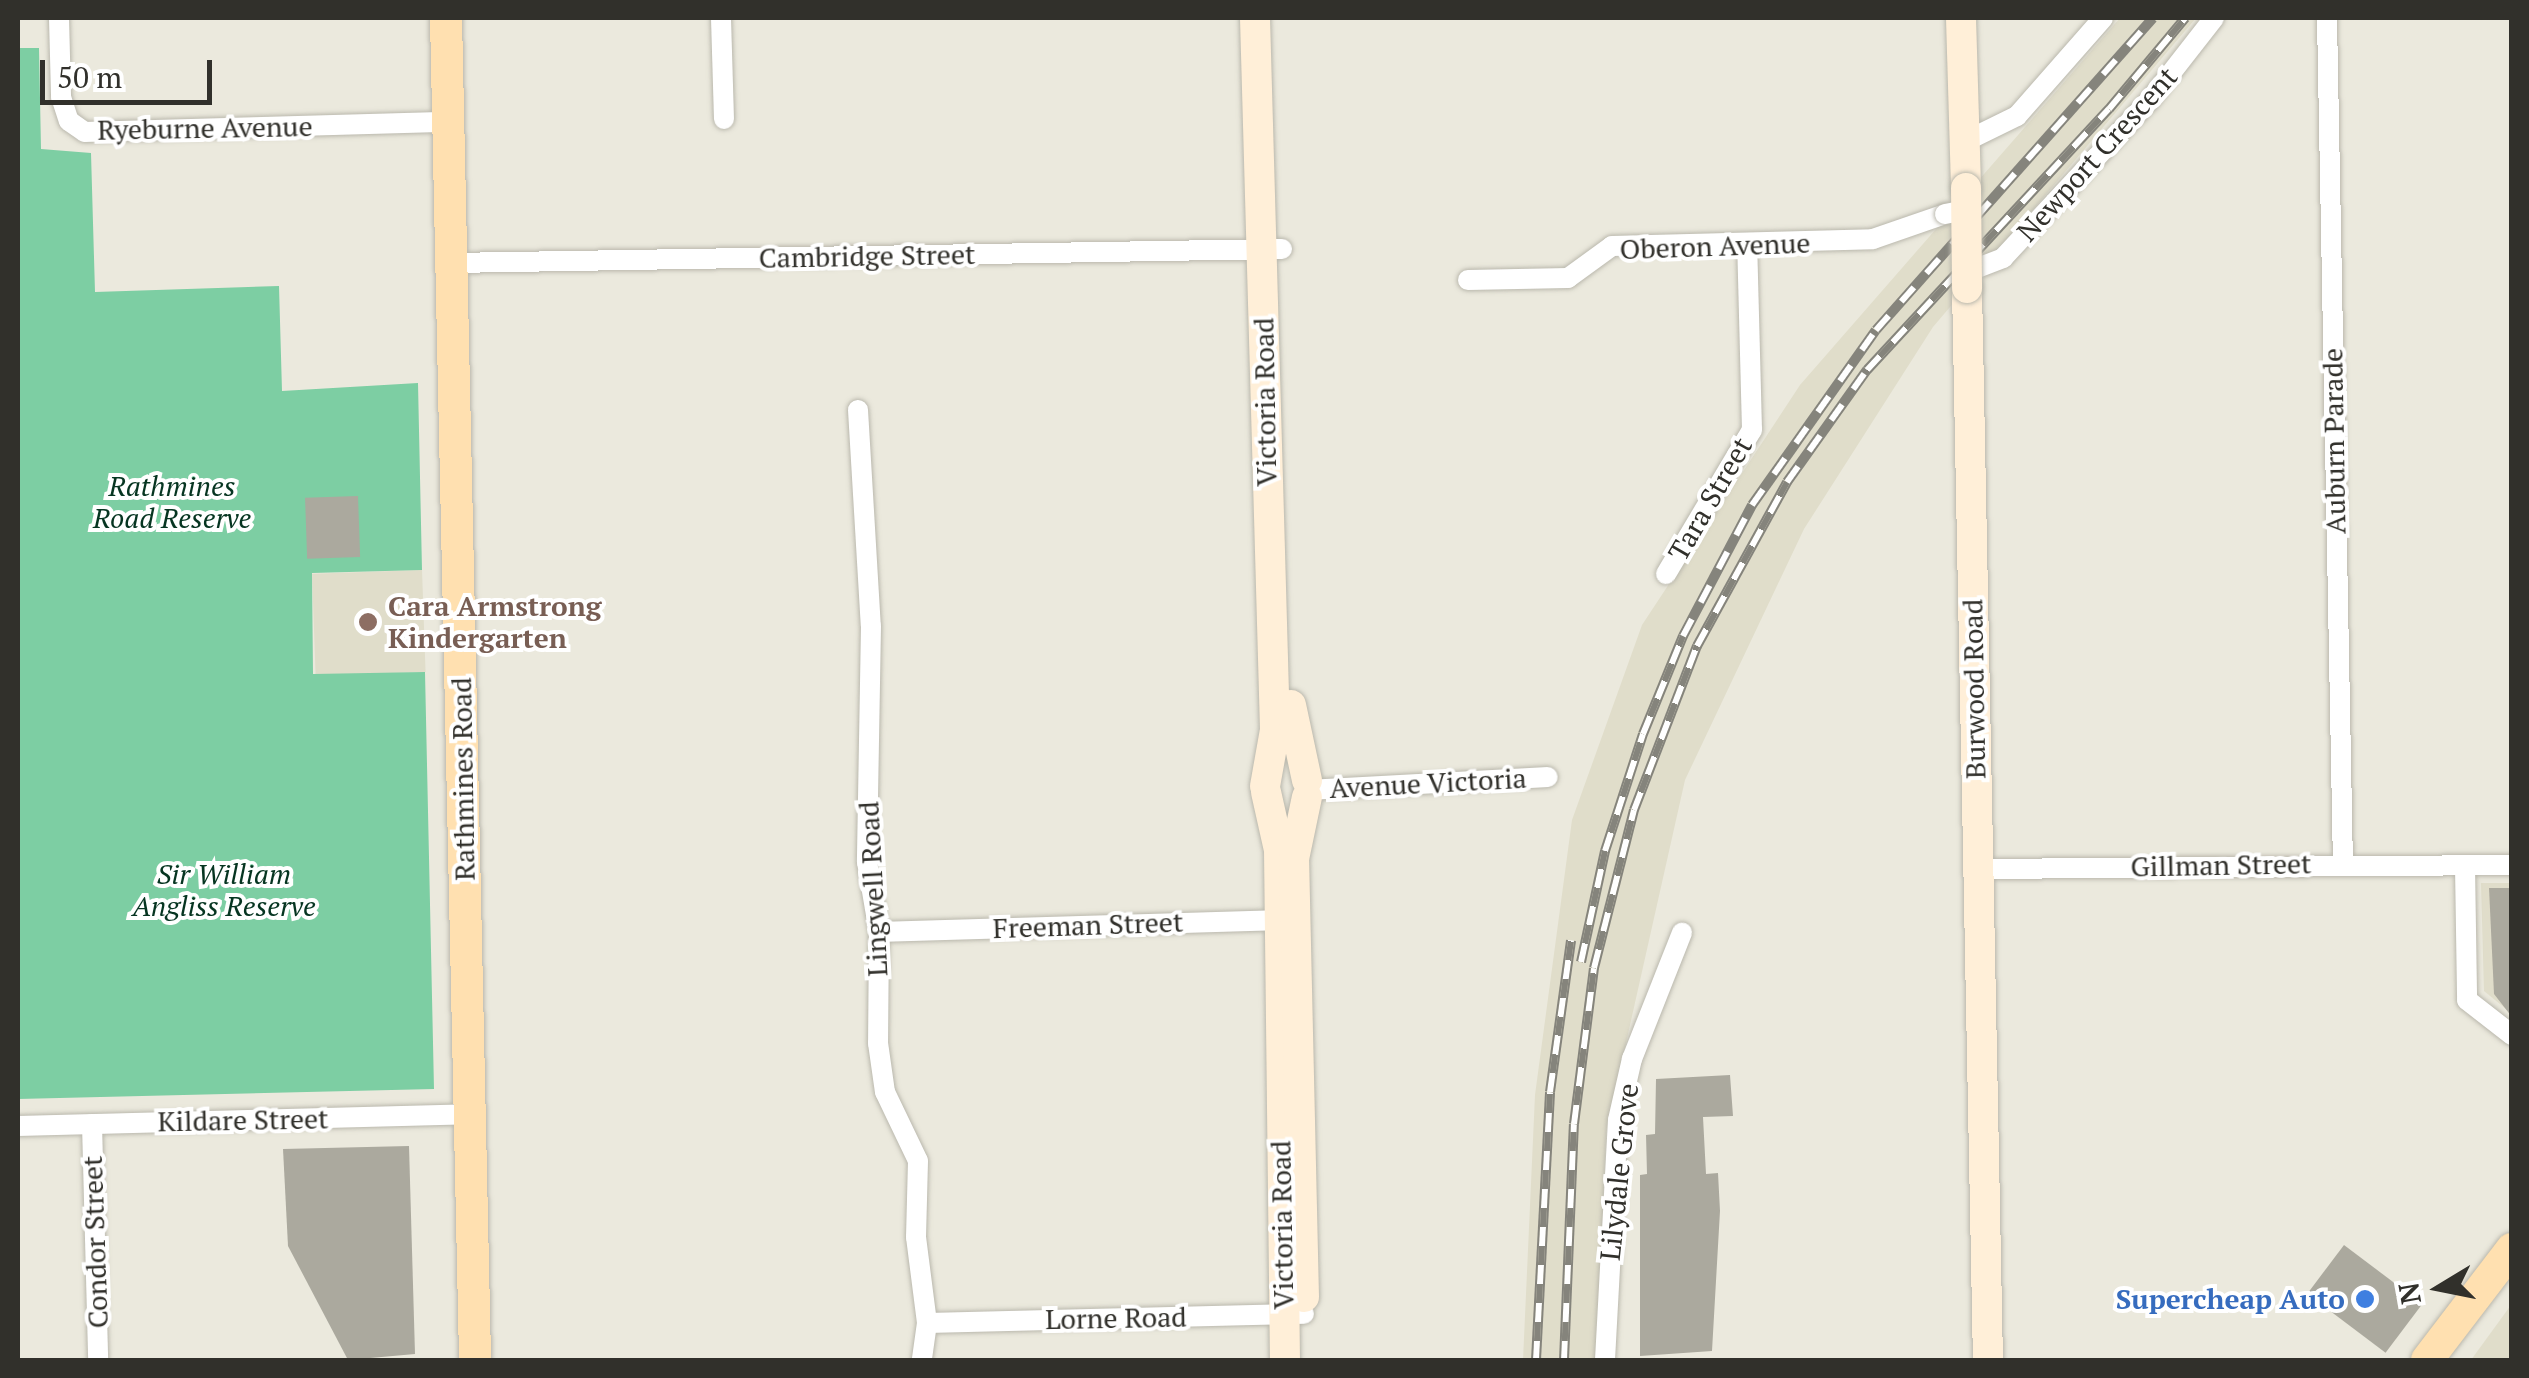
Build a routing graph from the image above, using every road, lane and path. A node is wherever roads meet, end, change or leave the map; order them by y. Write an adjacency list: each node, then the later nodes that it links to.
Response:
1 (59, 18): 11 (street, Ryeburne Avenue)
2 (446, 18): 11 (main road, Rathmines Road)
3 (721, 18): 10 (street)
4 (1255, 18): 15 (street, Victoria Road)
5 (1276, 18): 15 (street, Victoria Road)
6 (1961, 18): 12 (street, Burwood Road)
7 (2103, 18): 12 (street)
8 (2214, 18): 17 (street, Newport Crescent)
9 (2328, 18): 25 (street, Auburn Parade)
10 (724, 119)
11 (448, 122): 16 (main road, Rathmines Road)
12 (1964, 142): 13 (street, Burwood Road)
13 (1959, 204): 14 (street, Oberon Avenue); 17 (street, Burwood Road, bridge)
14 (1747, 243): 18 (street, Oberon Avenue); 20 (street, Tara Street)
15 (1272, 249): 16 (street, Cambridge Street); 21 (street, Victoria Road)
16 (452, 263): 33 (main road, Rathmines Road)
17 (1971, 276): 28 (street, Burwood Road)
18 (1468, 280)
19 (858, 410): 30 (street, Lingwell Road)
20 (1666, 574)
21 (1278, 582): 23 (street, Victoria Road); 24 (street, Victoria Road)
22 (1548, 776): 24 (street, Avenue Victoria)
23 (1266, 789): 24 (street); 29 (street, Victoria Road)
24 (1307, 789): 29 (street, Victoria Road)
25 (2343, 864): 27 (street, Gillman Street); 28 (street, Gillman Street)
26 (2512, 865): 27 (street, Gillman Street)
27 (2465, 866): 32 (street)
28 (1977, 869): 45 (street, Burwood Road)
29 (1287, 920): 30 (street, Freeman Street); 37 (street, Victoria Road)
30 (878, 932): 38 (street, Lingwell Road)
31 (1682, 933): 44 (street, Lilydale Grove)
32 (2512, 1036)
33 (470, 1114): 34 (street, Kildare Street); 40 (main road, Rathmines Road)
34 (92, 1124): 35 (street, Kildare Street); 39 (street, Condor Street)
35 (18, 1126)
36 (2511, 1250): 46 (main road)
37 (1294, 1314): 38 (street, Lorne Road); 42 (street, Victoria Road); 43 (street, Victoria Road)
38 (927, 1323): 41 (street, Lingwell Road)
39 (98, 1360)
40 (475, 1360)
41 (922, 1360)
42 (1285, 1360)
43 (1305, 1360)
44 (1605, 1360)
45 (1988, 1360)
46 (2427, 1360)

